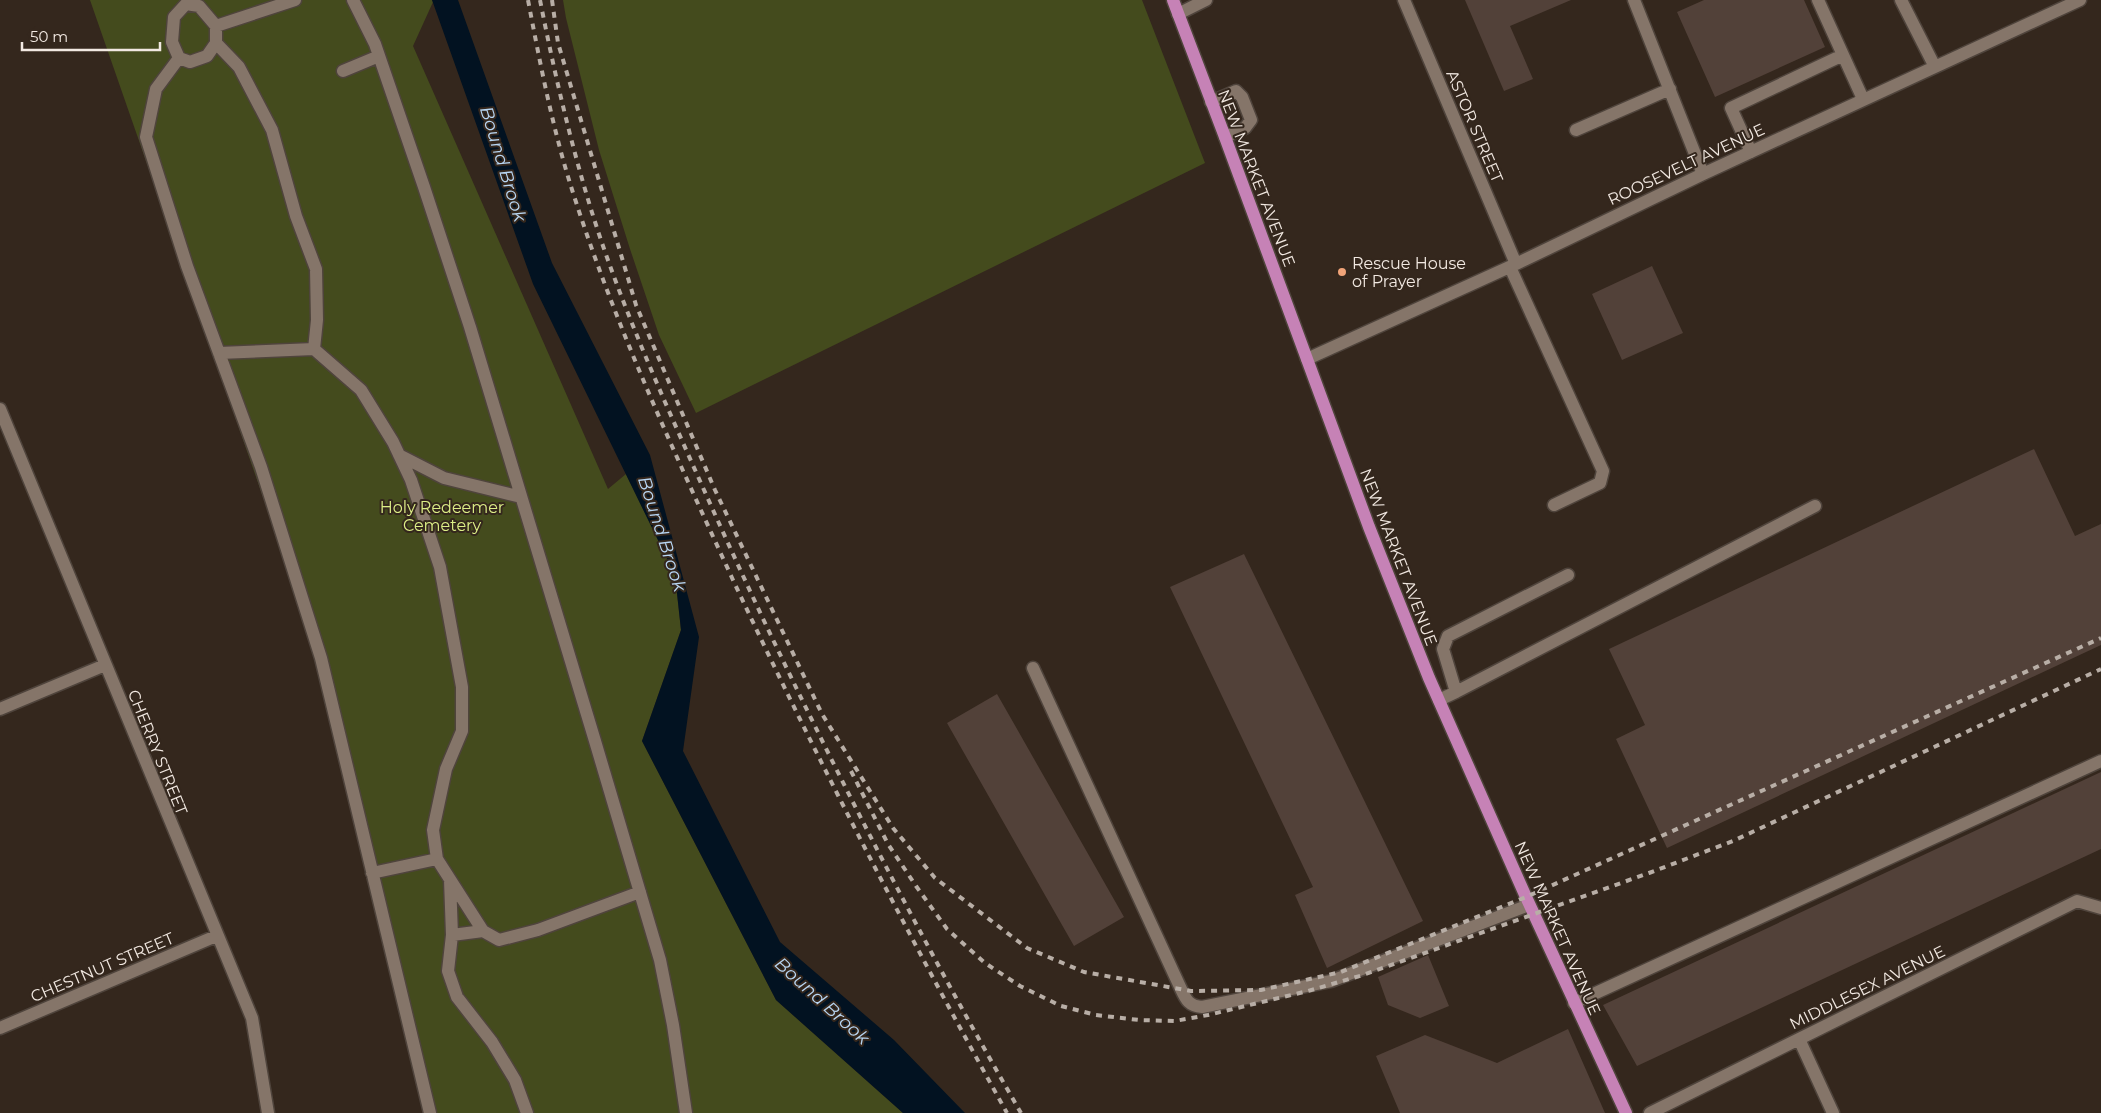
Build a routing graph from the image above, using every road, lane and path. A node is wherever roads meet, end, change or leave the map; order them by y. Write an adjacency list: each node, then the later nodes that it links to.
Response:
1 (295, 0): 12 (street)
2 (353, 0): 15 (street)
3 (1172, 0): 11 (main road, NEW MARKET AVENUE)
4 (1206, 0): 11 (street)
5 (1404, 0): 26 (street, ASTOR STREET)
6 (1634, 0): 19 (street)
7 (1818, 0): 14 (street)
8 (1901, 0): 17 (street)
9 (185, 2): 12 (street); 16 (street)
10 (2071, 2): 17 (street, ROOSEVELT AVENUE)
11 (1178, 14): 21 (main road, NEW MARKET AVENUE)
12 (216, 26): 13 (street)
13 (216, 44): 16 (street); 27 (street)
14 (1843, 55): 20 (street); 24 (street)
15 (379, 56): 18 (street); 32 (street)
16 (179, 58): 28 (street)
17 (1935, 67): 20 (street, ROOSEVELT AVENUE)
18 (343, 71)
19 (1670, 89): 22 (street); 25 (street)
20 (1863, 99): 24 (street, ROOSEVELT AVENUE)
21 (1211, 102): 23 (main road, NEW MARKET AVENUE); 23 (street)
22 (1576, 130)
23 (1225, 137): 29 (main road, NEW MARKET AVENUE)
24 (1751, 152): 25 (street, ROOSEVELT AVENUE)
25 (1704, 174): 26 (street, ROOSEVELT AVENUE)
26 (1513, 266): 29 (street, ROOSEVELT AVENUE); 33 (street, ASTOR STREET)
27 (314, 349): 28 (street); 31 (street)
28 (219, 353): 43 (street)
29 (1307, 358): 39 (main road, NEW MARKET AVENUE)
30 (0, 409): 36 (street, CHERRY STREET)
31 (400, 456): 32 (street); 42 (street)
32 (521, 497): 45 (street)
33 (1554, 505)
34 (1815, 506): 38 (street)
35 (1568, 575): 38 (street)
36 (105, 665): 40 (street); 50 (street, CHERRY STREET)
37 (1033, 668): 46 (street)
38 (1456, 692): 39 (street)
39 (1439, 700): 46 (main road, NEW MARKET AVENUE)
40 (0, 708)
41 (2101, 761): 51 (street)
42 (437, 859): 43 (street); 44 (street)
43 (372, 874): 55 (street)
44 (450, 880): 48 (street); 49 (street)
45 (640, 892): 48 (street); 57 (street)
46 (1529, 905): 51 (main road, NEW MARKET AVENUE)
47 (2101, 908): 53 (street, MIDDLESEX AVENUE)
48 (483, 931): 49 (street)
49 (452, 935): 56 (street)
50 (216, 936): 52 (street, CHESTNUT STREET); 54 (street, CHERRY STREET)
51 (1574, 1003): 58 (main road, NEW MARKET AVENUE)
52 (0, 1028)
53 (1798, 1039): 59 (street, MIDDLESEX AVENUE); 60 (street)
54 (268, 1113)
55 (430, 1113)
56 (527, 1113)
57 (686, 1113)
58 (1626, 1113)
59 (1650, 1113)
60 (1833, 1113)

